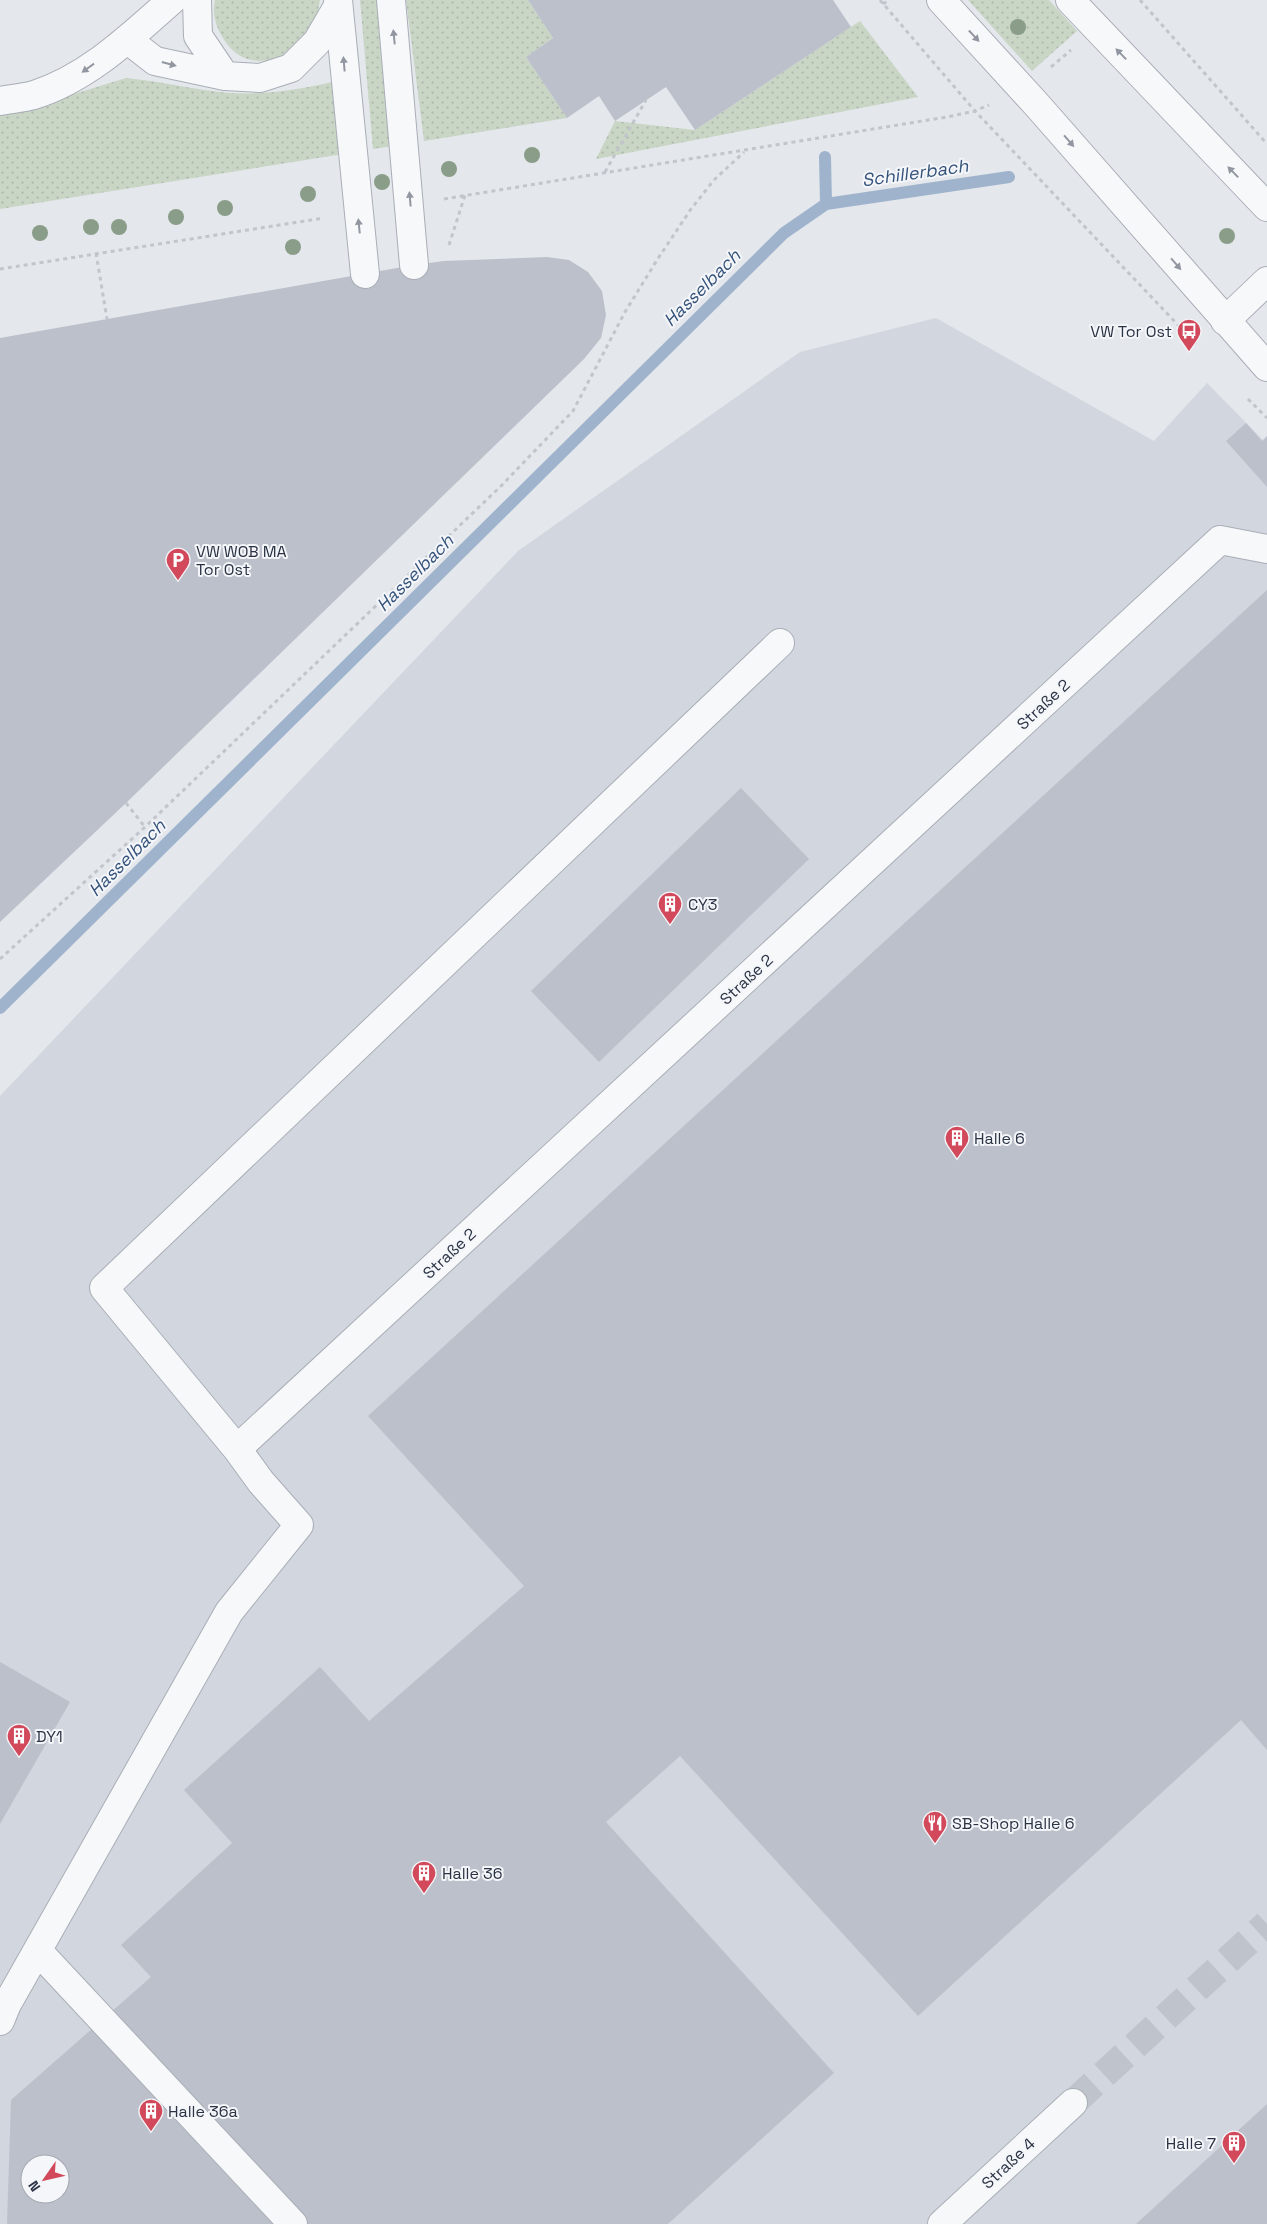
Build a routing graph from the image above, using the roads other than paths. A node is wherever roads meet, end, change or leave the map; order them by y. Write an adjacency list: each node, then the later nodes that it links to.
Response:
1 (172, 0): 7 (street)
2 (197, 0): 8 (street)
3 (391, 0): 11 (street, one-way to 3)
4 (941, 0): 14 (street, one-way to 14)
5 (1070, 0): 10 (street, one-way to 5)
6 (338, 3): 8 (street); 12 (street, one-way to 6)
7 (128, 40): 8 (street, one-way to 8); 9 (street, one-way to 9)
8 (225, 76)
9 (0, 101)
10 (1267, 207)
11 (414, 265)
12 (365, 274)
13 (1267, 281): 14 (street)
14 (1225, 321): 15 (street)
15 (1267, 367)
16 (1267, 549): 18 (street, Straße 2)
17 (780, 643): 18 (street)
18 (237, 1449): 19 (street)
19 (38, 1951): 20 (street); 22 (street)
20 (0, 2020)
21 (1073, 2103): 23 (street, Straße 4)
22 (293, 2224)
23 (942, 2224)

